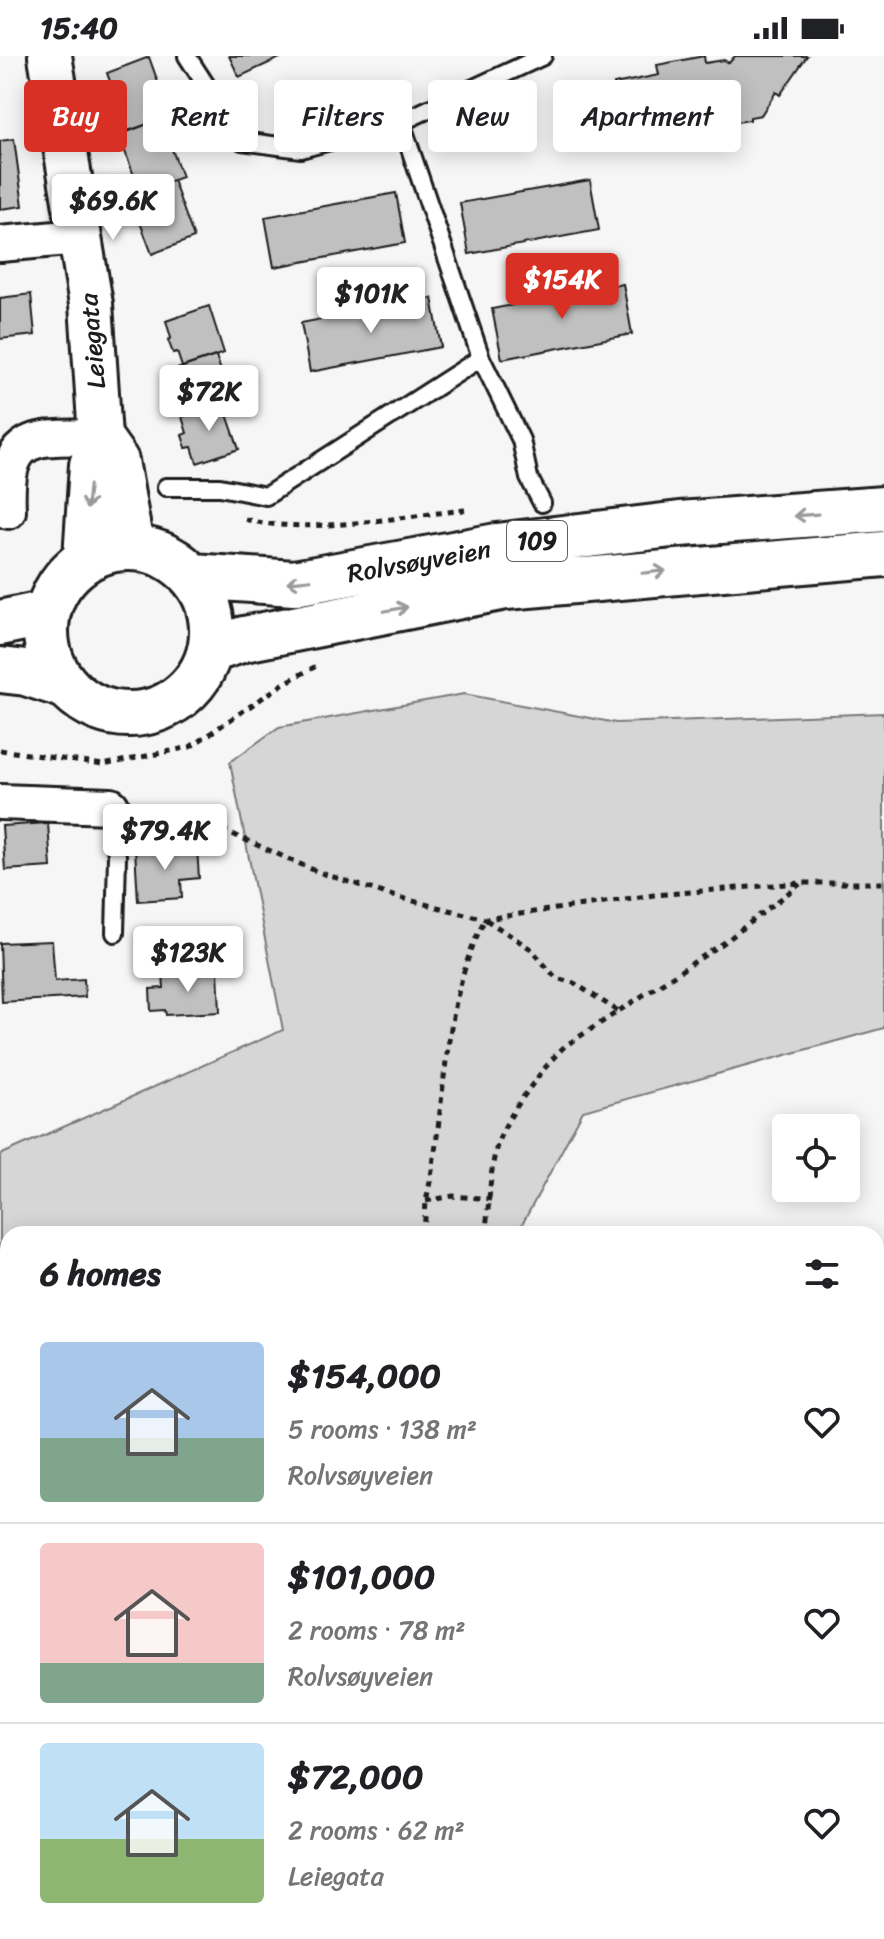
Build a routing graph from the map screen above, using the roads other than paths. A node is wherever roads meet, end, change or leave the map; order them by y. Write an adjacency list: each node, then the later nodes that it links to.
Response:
1 (50, 56): 7 (street, Leiegata)
2 (187, 56): 5 (lane)
3 (543, 56): 4 (lane)
4 (412, 117)
5 (274, 145)
6 (411, 152): 9 (lane)
7 (79, 237): 8 (street); 10 (street, Leiegata)
8 (0, 244)
9 (481, 358): 11 (lane); 12 (lane)
10 (100, 437): 14 (street); 15 (street, Leiegata); 17 (street, Leiegata, one-way to 17)
11 (166, 487)
12 (542, 503)
13 (884, 509): 18 (main road, Rolvsøyveien / 109, one-way to 18)
14 (8, 511)
15 (132, 546): 17 (main road); 18 (main road)
16 (884, 554): 21 (main road, Rolvsøyveien / 109, one-way to 16)
17 (85, 559): 19 (main road)
18 (193, 576): 21 (main road)
19 (47, 613): 20 (main road); 23 (main road)
20 (0, 623)
21 (211, 650): 23 (main road)
22 (0, 670): 23 (main road)
23 (66, 686)
24 (0, 802): 25 (street)
25 (111, 806): 26 (lane)
26 (115, 933)

